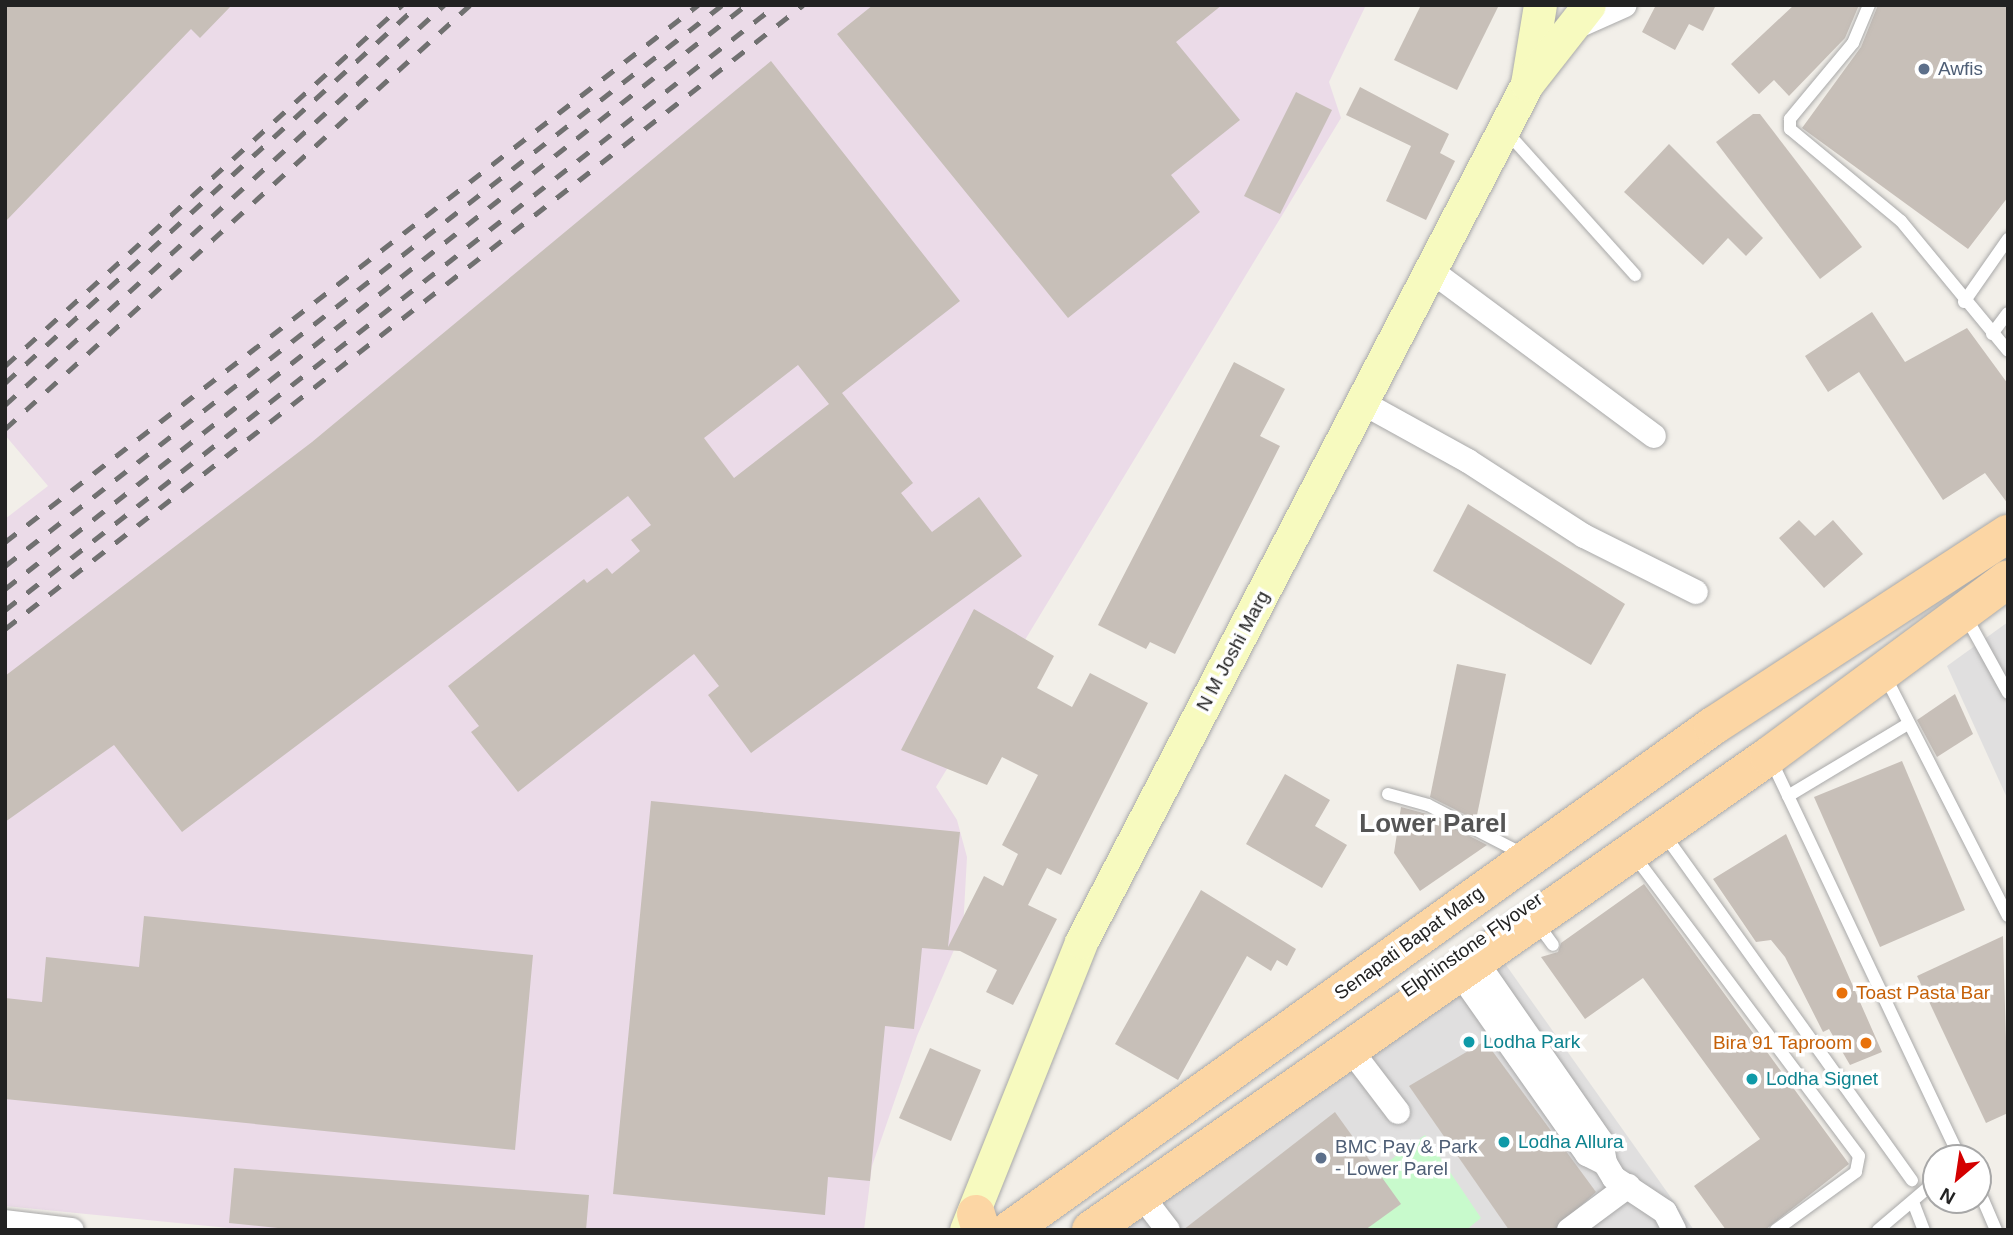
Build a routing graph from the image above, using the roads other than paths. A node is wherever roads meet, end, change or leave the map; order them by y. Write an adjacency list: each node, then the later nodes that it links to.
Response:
1 (1869, 5): 10 (lane)
2 (1540, 6): 4 (main road); 5 (main road)
3 (1623, 8): 4 (street)
4 (1584, 16): 5 (main road)
5 (1527, 84): 6 (main road, N M Joshi Marg)
6 (1504, 129): 8 (main road, N M Joshi Marg); 9 (lane)
7 (2008, 239): 10 (lane)
8 (1433, 272): 14 (main road, N M Joshi Marg); 15 (street)
9 (1635, 275)
10 (1964, 302): 12 (lane)
11 (2008, 313): 12 (lane)
12 (1993, 334): 13 (lane)
13 (2008, 351)
14 (1363, 404): 18 (street); 40 (main road, N M Joshi Marg)
15 (1654, 436)
16 (2008, 534): 21 (main road)
17 (2008, 579): 19 (main road)
18 (1696, 592)
19 (1964, 612): 20 (main road); 22 (lane)
20 (1881, 668): 21 (main road); 23 (lane)
21 (1814, 687): 24 (main road); 28 (main road, Senapati Bapat Marg); 44 (main road, Elphinstone Flyover); 45 (main road, Elphinstone Flyover)
22 (2008, 694)
23 (1908, 724): 26 (lane); 29 (lane)
24 (1769, 756): 26 (lane); 27 (main road)
25 (1388, 794): 28 (lane)
26 (1788, 796): 33 (lane)
27 (1646, 841): 30 (main road); 34 (lane); 49 (lane)
28 (1529, 858): 43 (main road, Senapati Bapat Marg)
29 (2008, 916)
30 (1468, 966): 31 (main road); 35 (street)
31 (1350, 1049): 32 (street); 36 (main road)
32 (1398, 1111)
33 (1957, 1144)
34 (1912, 1180)
35 (1628, 1186): 47 (street); 48 (street)
36 (1147, 1191): 41 (street); 46 (main road)
37 (1922, 1194): 38 (lane)
38 (1913, 1202): 50 (lane); 51 (lane)
39 (5, 1222): 42 (street)
40 (974, 1224)
41 (1173, 1225)
42 (72, 1230)
43 (1010, 1230)
44 (1031, 1230)
45 (1067, 1230)
46 (1091, 1230)
47 (1569, 1230)
48 (1674, 1230)
49 (1776, 1230)
50 (1878, 1230)
51 (1924, 1230)

